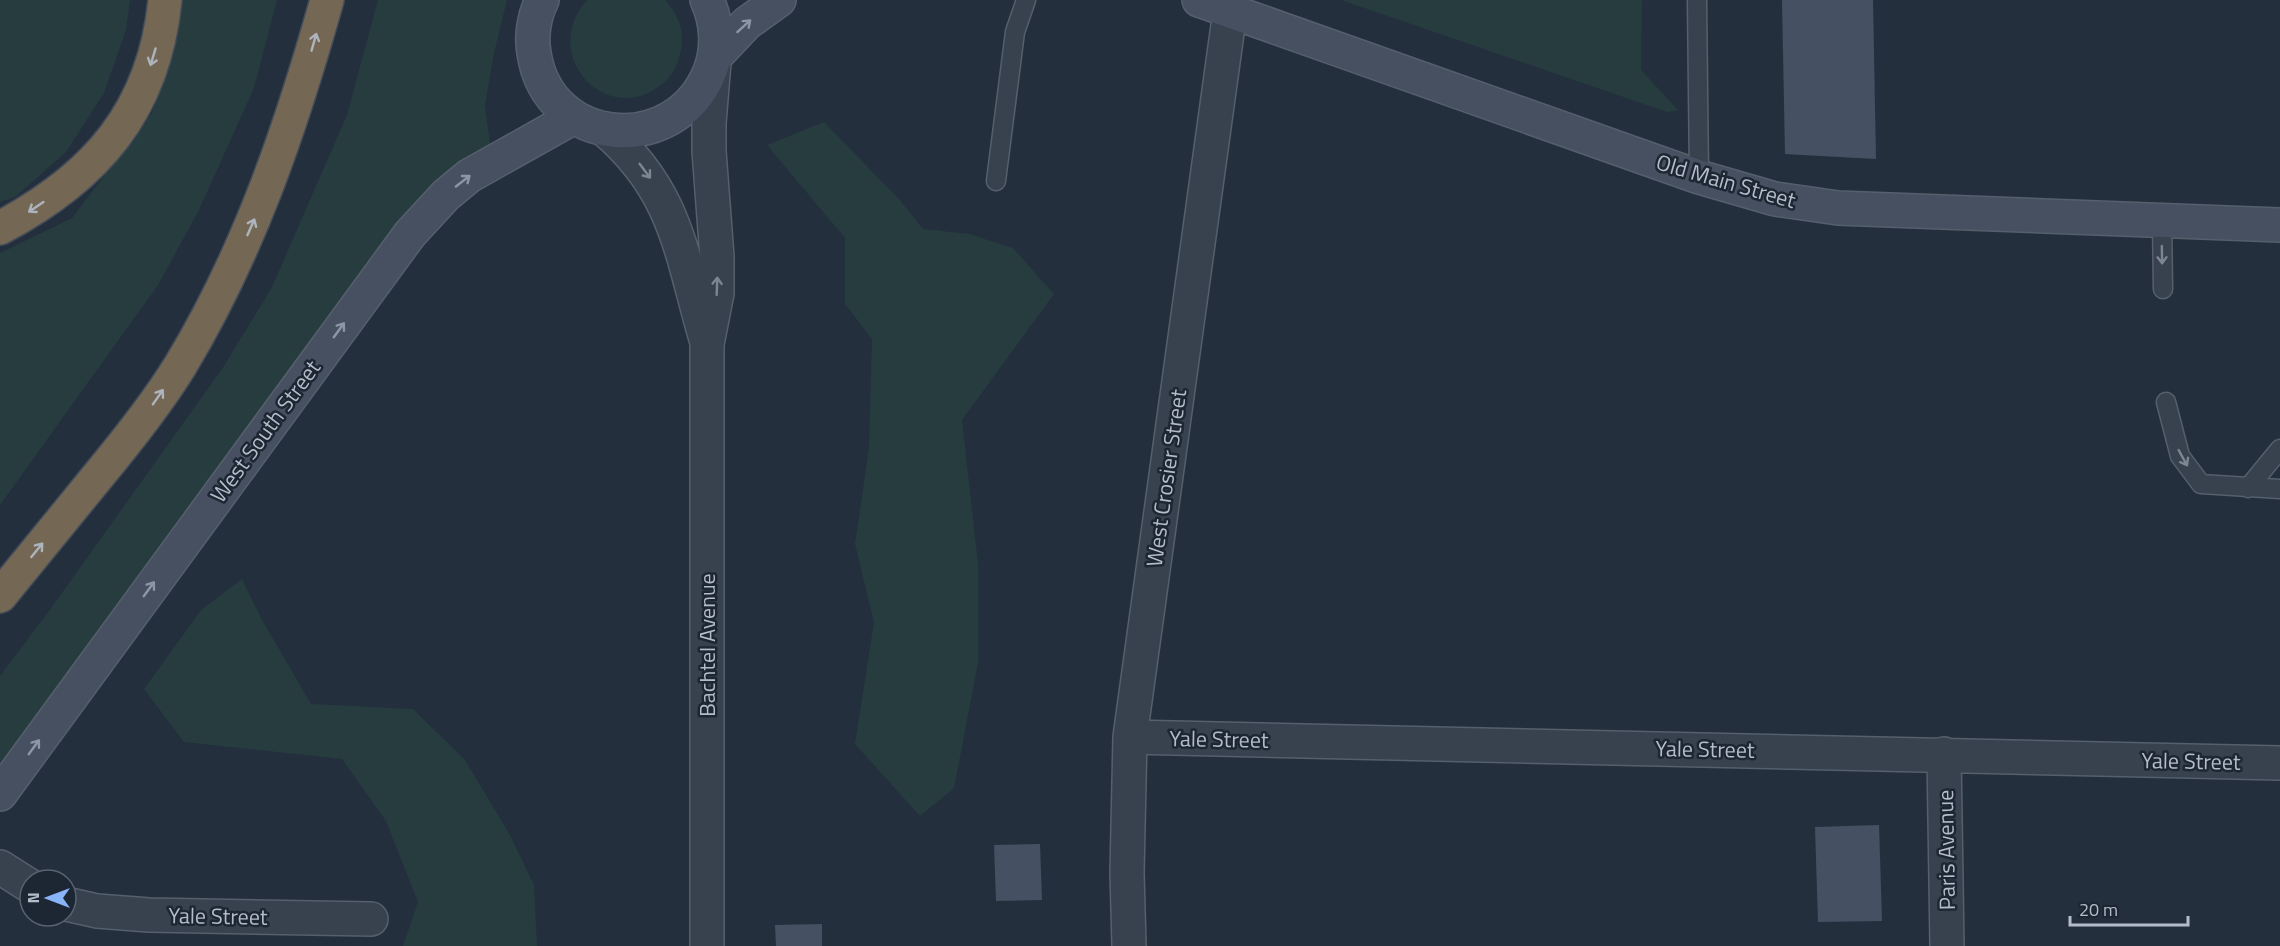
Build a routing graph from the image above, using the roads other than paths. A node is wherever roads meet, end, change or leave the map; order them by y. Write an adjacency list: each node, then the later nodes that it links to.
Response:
1 (165, 0): 17 (highway, one-way to 17)
2 (327, 0): 24 (highway, one-way to 2)
3 (542, 0): 11 (main road)
4 (707, 0): 10 (main road)
5 (778, 0): 10 (main road, one-way to 5)
6 (1026, 0): 14 (lane)
7 (1198, 0): 9 (main road, Old Main Street)
8 (1697, 0): 13 (lane)
9 (1230, 11): 13 (main road, Old Main Street); 25 (street, West Crosier Street)
10 (714, 60): 12 (main road); 19 (street, Bachtel Avenue, one-way to 10)
11 (574, 117): 12 (main road); 28 (main road, West South Street, one-way to 11)
12 (604, 129): 19 (street, Bachtel Avenue, one-way to 19)
13 (1699, 177): 15 (main road, Old Main Street)
14 (996, 182)
15 (2162, 221): 16 (main road, Old Main Street); 18 (lane, one-way to 18)
16 (2280, 225)
17 (0, 228)
18 (2163, 289)
19 (707, 344): 33 (street, Bachtel Avenue)
20 (2166, 402): 22 (lane, one-way to 22)
21 (2280, 449): 22 (lane)
22 (2248, 488): 23 (lane)
23 (2280, 489)
24 (0, 596)
25 (1130, 737): 26 (street, Yale Street); 34 (street, West Crosier Street)
26 (1944, 754): 27 (street, Yale Street); 35 (street, Paris Avenue)
27 (2280, 763)
28 (0, 794)
29 (0, 867): 30 (street)
30 (18, 878)
31 (78, 907): 32 (street, Yale Street)
32 (371, 919)
33 (707, 946)
34 (1129, 946)
35 (1947, 946)

